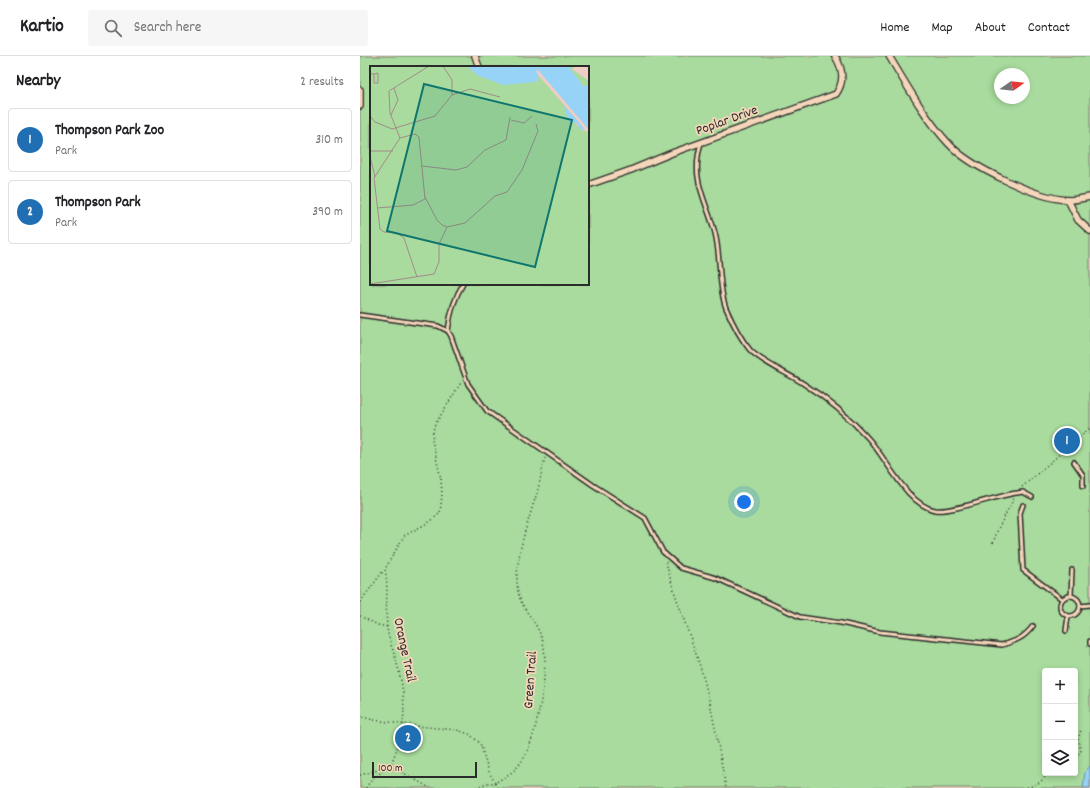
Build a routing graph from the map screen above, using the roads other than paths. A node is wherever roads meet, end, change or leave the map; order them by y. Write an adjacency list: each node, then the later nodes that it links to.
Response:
1 (475, 56): 4 (street)
2 (835, 56): 7 (street, Poplar Drive)
3 (889, 56): 10 (street)
4 (479, 66)
5 (360, 90): 6 (street)
6 (360, 106)
7 (701, 143): 8 (street, Poplar Drive); 17 (lane)
8 (589, 185)
9 (1090, 197): 10 (street)
10 (1068, 200): 11 (street)
11 (1090, 231)
12 (462, 285): 14 (lane)
13 (360, 315): 14 (lane)
14 (448, 331): 25 (lane)
15 (1074, 462): 16 (lane)
16 (1083, 486)
17 (1032, 497)
18 (1023, 505): 21 (lane)
19 (1072, 570): 20 (lane)
20 (1072, 596): 21 (lane); 23 (lane)
21 (1062, 599): 24 (lane)
22 (1090, 605): 23 (lane)
23 (1080, 606): 24 (lane)
24 (1068, 616): 26 (lane)
25 (1033, 626)
26 (1066, 631)

